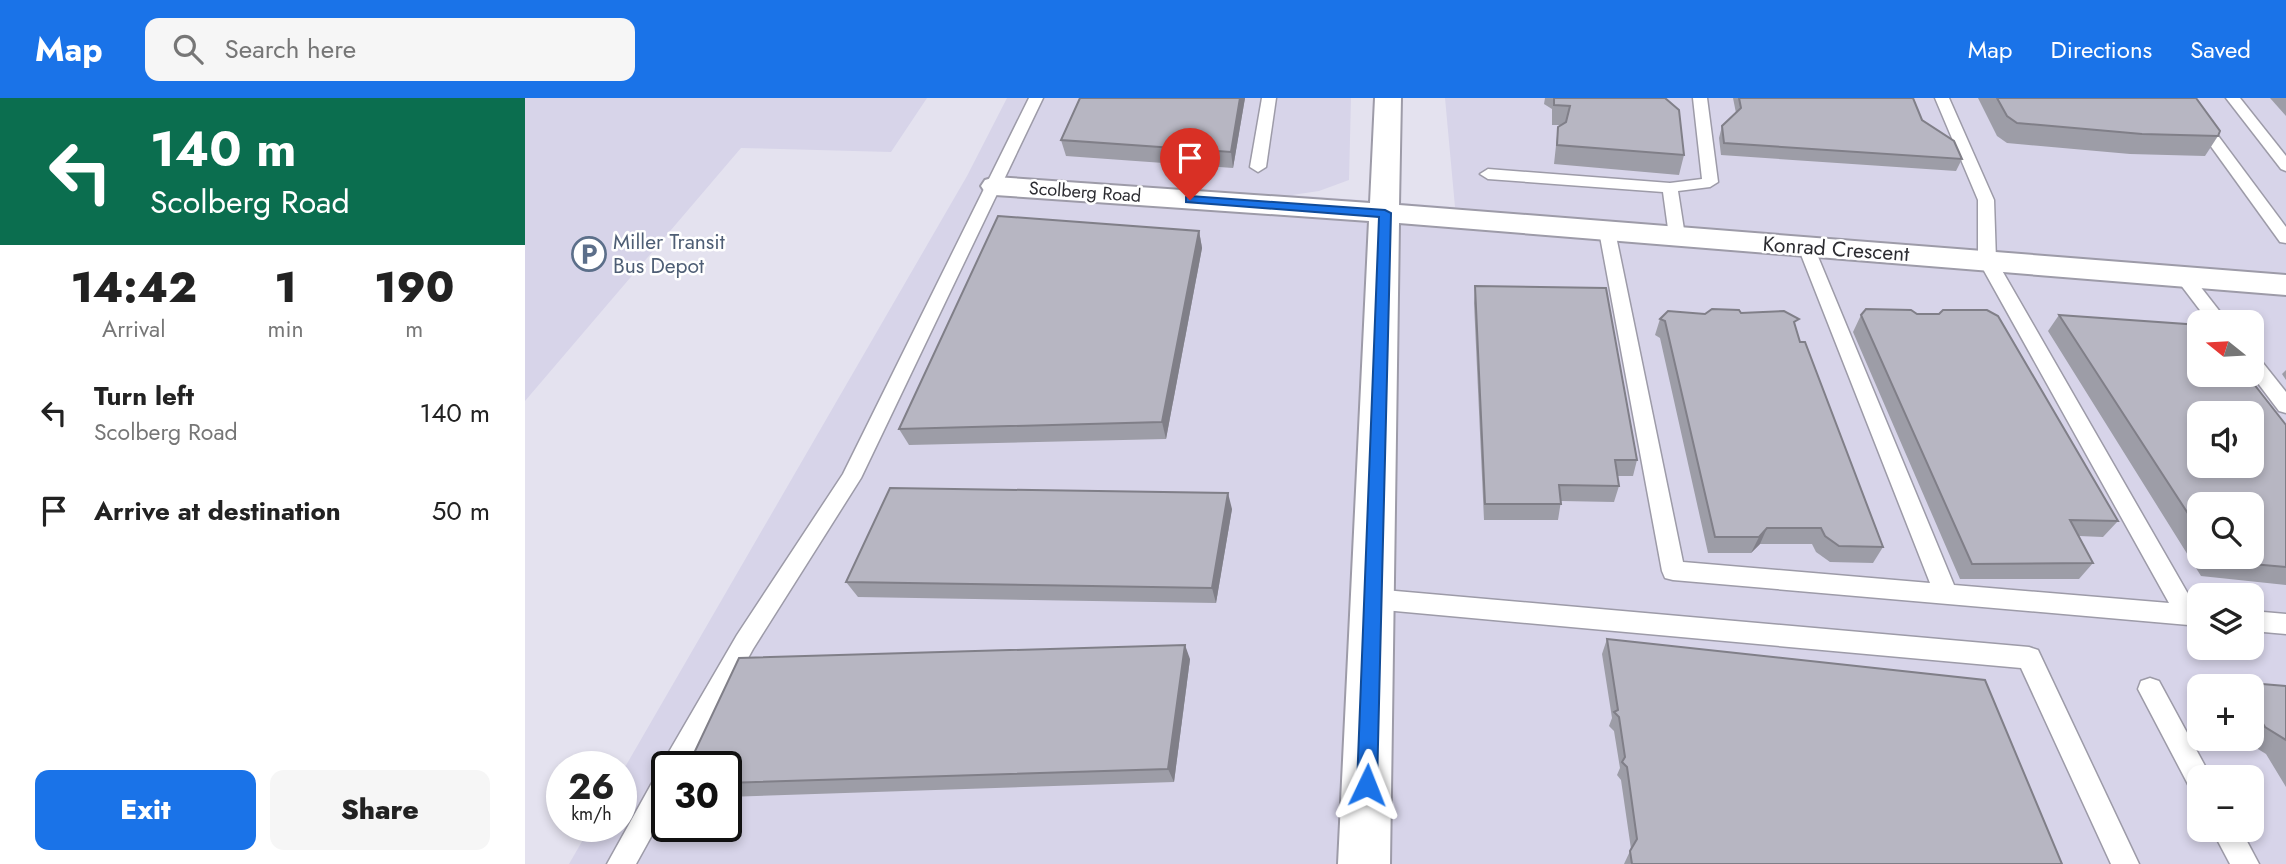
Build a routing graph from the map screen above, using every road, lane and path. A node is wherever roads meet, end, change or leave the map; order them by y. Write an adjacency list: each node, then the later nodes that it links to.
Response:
1 (1036, 98): 11 (lane)
2 (1269, 98): 9 (lane)
3 (1388, 98): 13 (street)
4 (1700, 98): 12 (lane)
5 (1943, 98): 18 (lane)
6 (2183, 98): 16 (lane)
7 (2232, 98): 8 (lane)
8 (2286, 166)
9 (1258, 167)
10 (1488, 174): 12 (lane)
11 (995, 186): 13 (street, Scolberg Road); 31 (lane)
12 (1670, 188): 15 (lane)
13 (1385, 213): 14 (street, Konrad Crescent); 25 (street)
14 (1607, 231): 15 (street, Konrad Crescent); 24 (lane)
15 (1677, 236): 17 (street, Konrad Crescent)
16 (2286, 238)
17 (1806, 247): 18 (street, Konrad Crescent); 24 (lane)
18 (1987, 260): 19 (street, Konrad Crescent); 26 (lane)
19 (2183, 276): 20 (street, Konrad Crescent); 21 (lane)
20 (2286, 285)
21 (2210, 310)
22 (2265, 379): 23 (lane)
23 (2286, 406)
24 (1947, 596): 27 (lane)
25 (1373, 599): 36 (street); 37 (lane)
26 (2187, 603)
27 (2187, 614)
28 (2264, 622): 29 (lane)
29 (2286, 625)
30 (2150, 689): 32 (lane)
31 (683, 751)
32 (2191, 765)
33 (651, 809): 35 (lane)
34 (2233, 842): 38 (lane)
35 (621, 864)
36 (1364, 864)
37 (2125, 864)
38 (2245, 864)

